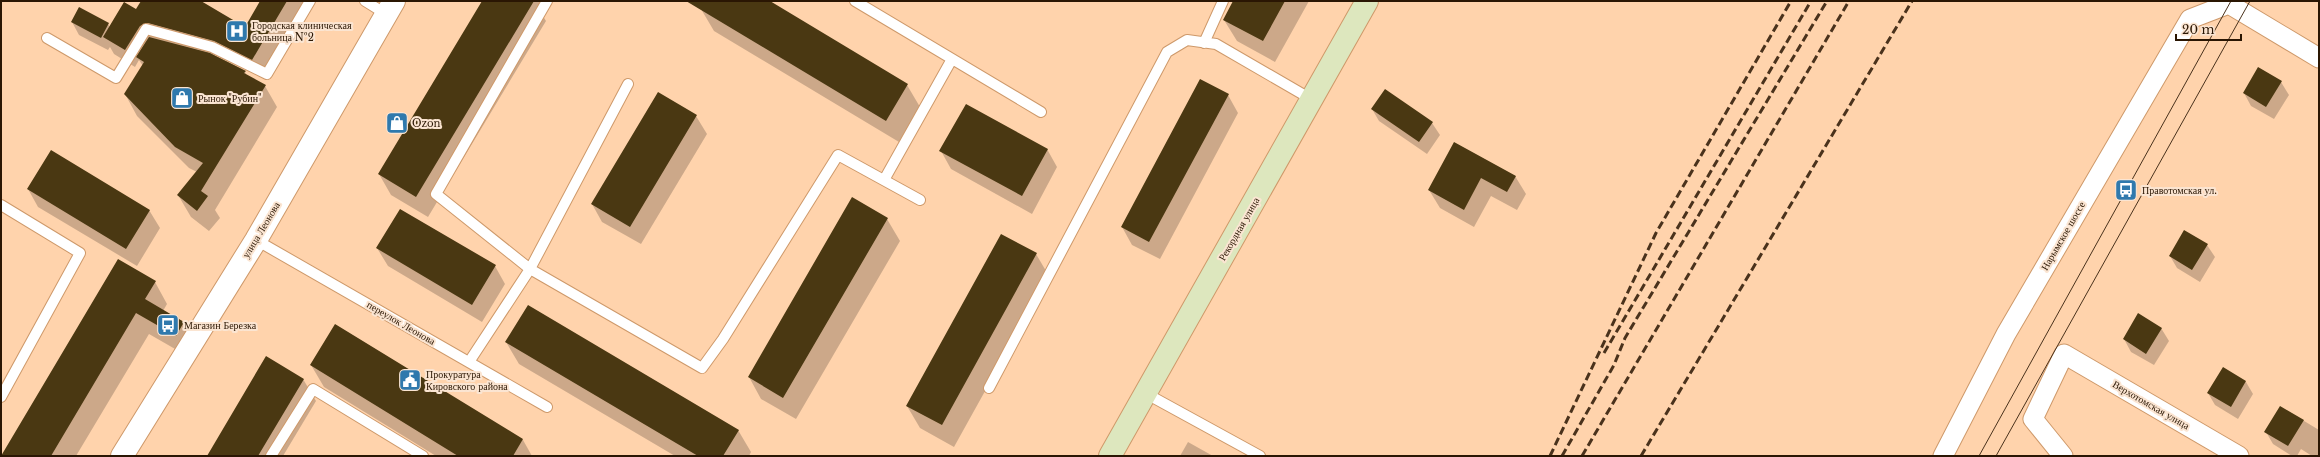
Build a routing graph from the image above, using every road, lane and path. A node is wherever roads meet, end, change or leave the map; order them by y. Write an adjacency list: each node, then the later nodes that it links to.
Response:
1 (310, 1): 8 (lane)
2 (365, 1): 7 (lane)
3 (547, 1): 19 (lane)
4 (855, 1): 11 (lane)
5 (1223, 1): 9 (lane)
6 (1367, 1): 13 (main road, Рекордная улица)
7 (390, 8): 18 (street, улица Леонова)
8 (47, 38)
9 (1204, 42): 13 (lane); 21 (lane)
10 (2319, 58): 30 (street, Нарымское шоссе)
11 (952, 59): 14 (lane); 15 (lane)
12 (628, 84): 19 (lane)
13 (1312, 99): 22 (main road, Рекордная улица)
14 (1041, 112)
15 (884, 180): 16 (lane); 19 (lane)
16 (920, 200)
17 (1, 205): 23 (lane)
18 (256, 240): 20 (lane, переулок Леонова); 25 (street, улица Леонова)
19 (530, 269): 20 (lane)
20 (469, 362): 24 (lane, переулок Леонова)
21 (989, 388)
22 (1145, 393): 28 (main road, Рекордная улица); 29 (lane)
23 (1, 397)
24 (547, 407)
25 (122, 456)
26 (271, 456): 27 (lane)
27 (423, 456)
28 (1110, 456)
29 (1260, 456)
30 (1943, 456)
31 (2063, 456): 32 (street, Верхотомская улица)
32 (2238, 456)

